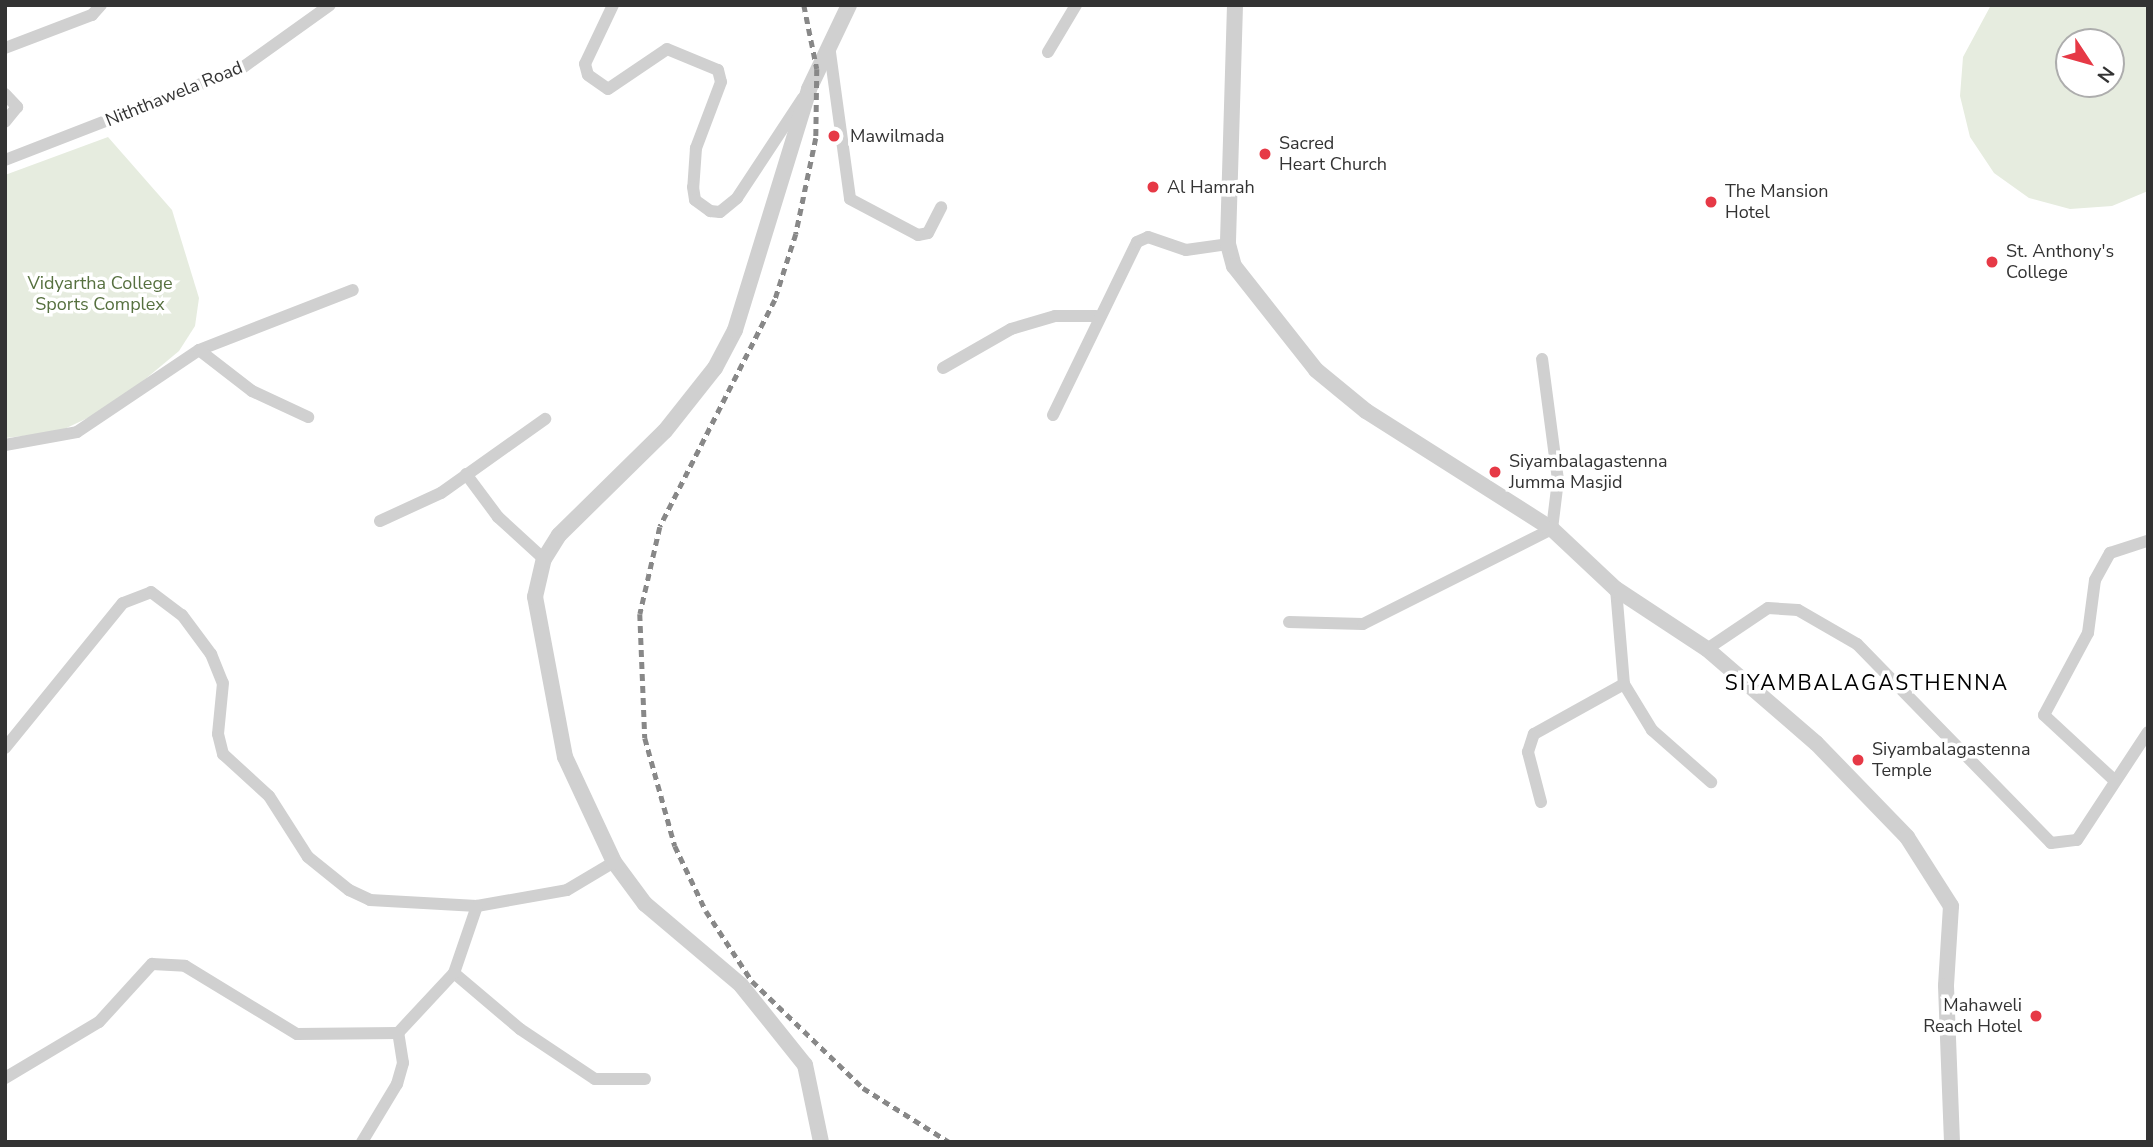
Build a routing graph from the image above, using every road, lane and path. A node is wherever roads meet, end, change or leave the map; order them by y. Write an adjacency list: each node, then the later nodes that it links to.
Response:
1 (102, 5): 8 (street)
2 (330, 5): 13 (street, Niththawela Road)
3 (613, 5): 10 (street)
4 (849, 5): 7 (street)
5 (1076, 5): 9 (street)
6 (1235, 5): 15 (street)
7 (829, 44): 10 (street); 14 (street)
8 (5, 48)
9 (1048, 52)
10 (809, 89): 29 (street)
11 (5, 94): 12 (street)
12 (5, 121)
13 (5, 160)
14 (941, 207)
15 (1228, 244): 17 (street); 27 (street)
16 (353, 290): 18 (street)
17 (1096, 316): 20 (street); 21 (street)
18 (199, 351): 22 (street); 24 (street)
19 (1542, 359): 27 (street)
20 (943, 368)
21 (1053, 415)
22 (308, 417)
23 (545, 419): 25 (street)
24 (5, 445)
25 (466, 474): 26 (street); 29 (street)
26 (380, 521)
27 (1552, 528): 30 (street); 31 (street)
28 (2148, 541): 36 (street)
29 (544, 559): 39 (street)
30 (1616, 589): 32 (street); 33 (street)
31 (1289, 622)
32 (1707, 649): 36 (street); 47 (street)
33 (1624, 684): 37 (street); 38 (street)
34 (2148, 732): 36 (street)
35 (5, 748): 40 (street)
36 (2113, 779)
37 (1711, 782)
38 (1541, 802)
39 (614, 862): 40 (street); 46 (street)
40 (477, 906): 41 (street)
41 (454, 973): 42 (street); 44 (street)
42 (398, 1033): 43 (street); 45 (street)
43 (5, 1078)
44 (645, 1079)
45 (362, 1142)
46 (821, 1142)
47 (1952, 1142)

